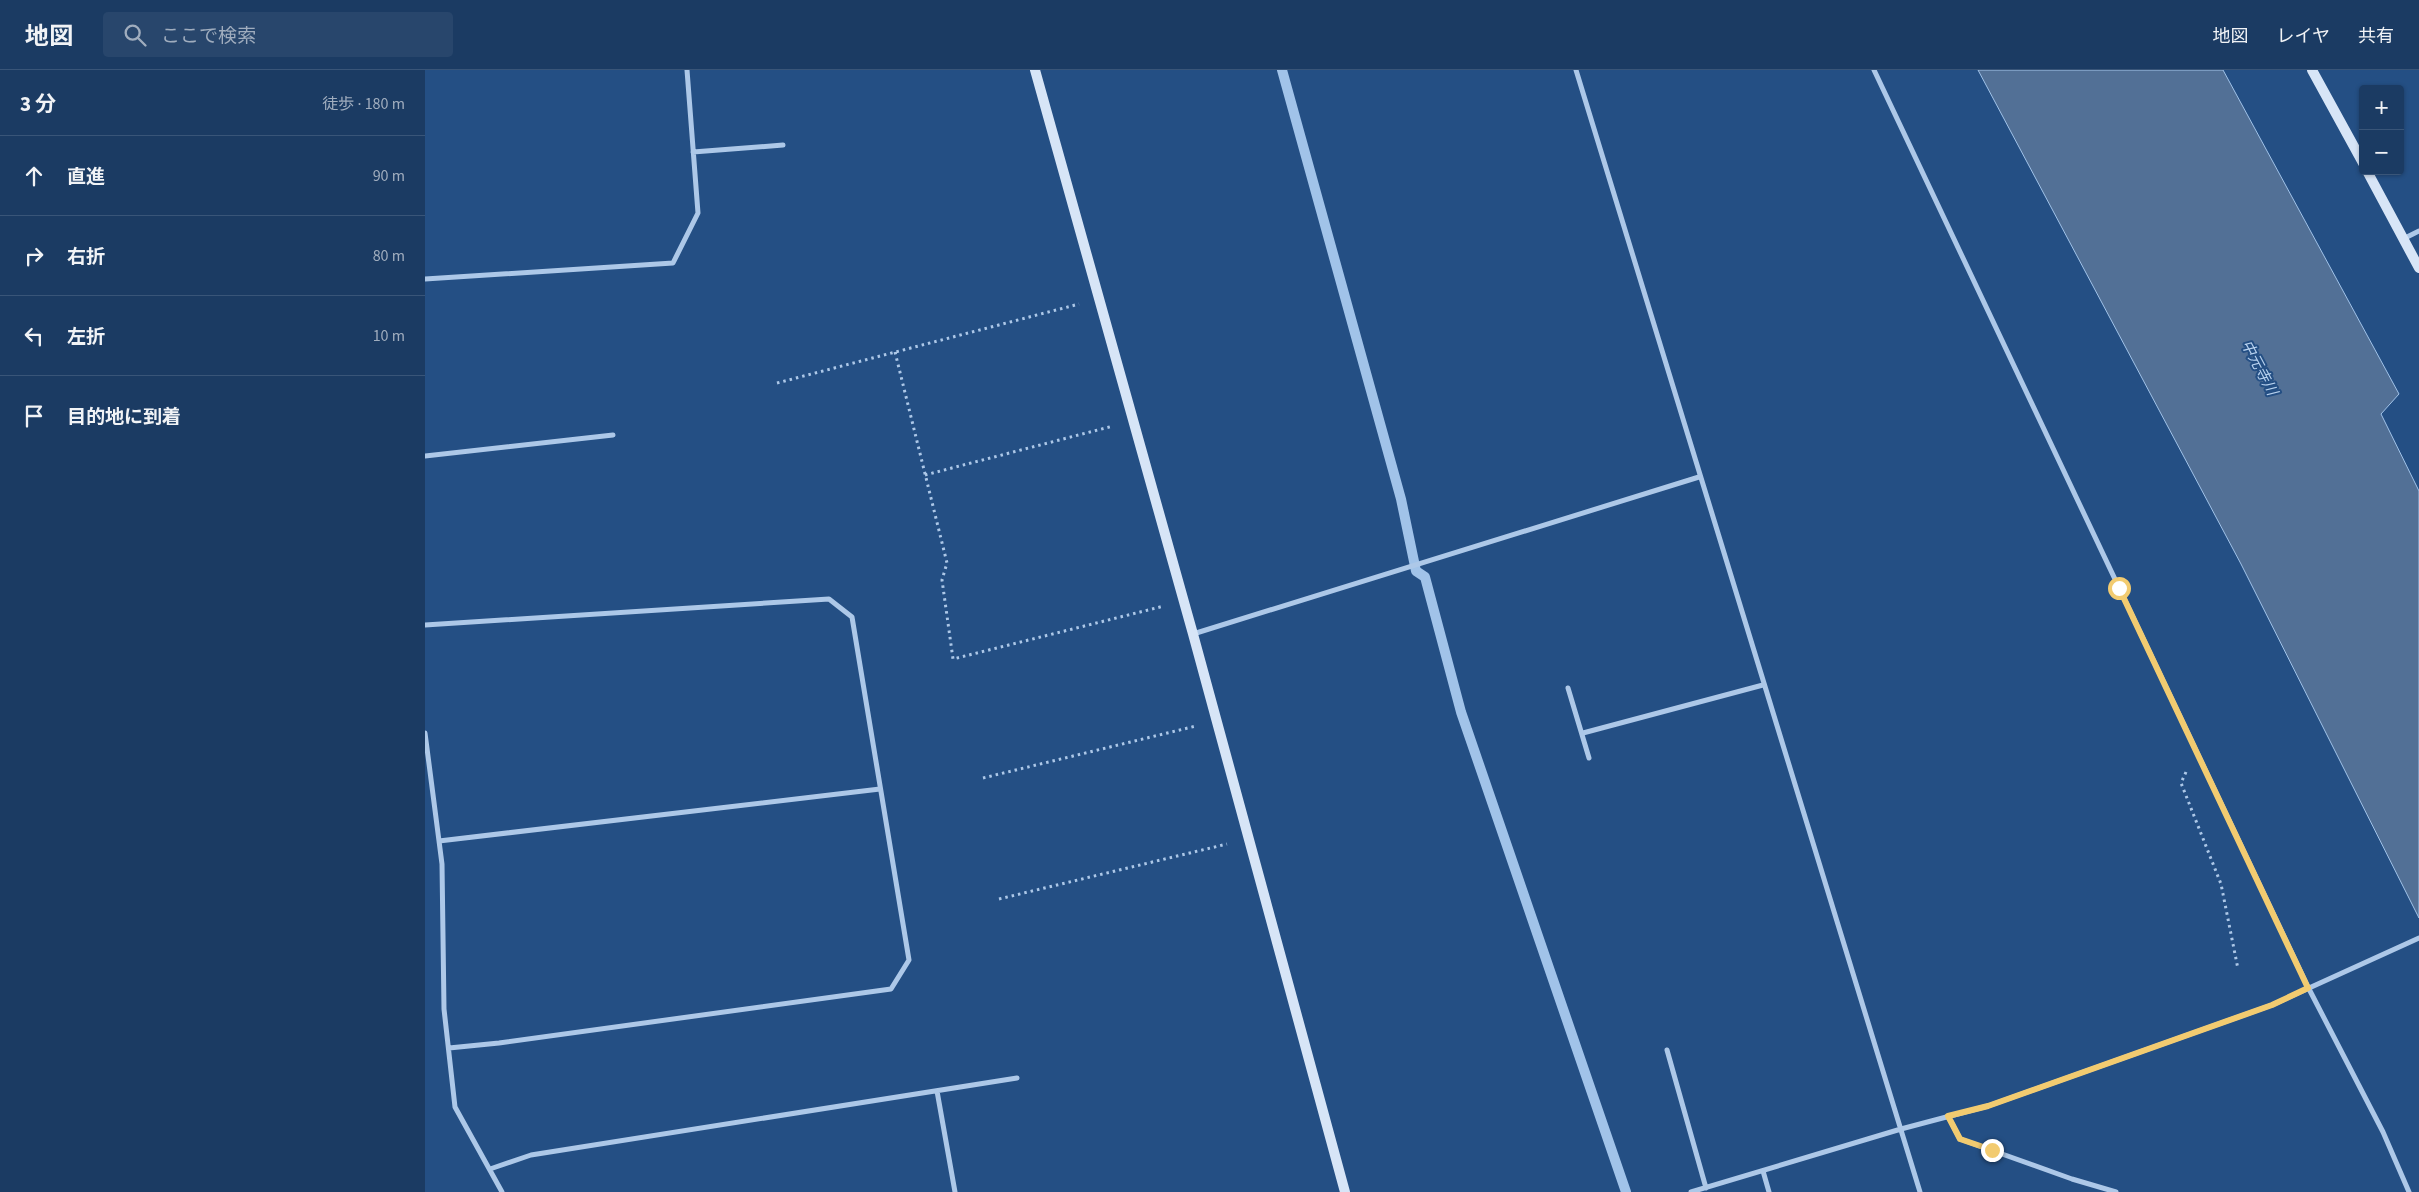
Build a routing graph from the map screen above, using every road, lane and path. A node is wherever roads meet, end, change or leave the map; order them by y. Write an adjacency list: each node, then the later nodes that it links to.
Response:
1 (687, 70): 7 (street)
2 (1035, 70): 14 (street)
3 (1576, 70): 21 (street)
4 (1874, 70): 30 (street)
5 (2312, 70): 8 (street)
6 (783, 144): 7 (street)
7 (693, 152): 13 (street)
8 (2359, 156)
9 (2369, 175): 11 (street)
10 (2419, 231): 11 (street)
11 (2403, 239): 12 (street)
12 (2419, 268)
13 (425, 279)
14 (1099, 298): 15 (path); 17 (street)
15 (895, 352): 16 (path); 20 (path)
16 (777, 383)
17 (1133, 421): 20 (path); 22 (street)
18 (613, 434): 19 (street)
19 (425, 456)
20 (925, 475): 22 (path)
21 (1699, 477): 24 (street); 25 (street)
22 (1184, 602): 24 (street)
23 (425, 625): 33 (street)
24 (1193, 634): 27 (street)
25 (1763, 685): 29 (street); 45 (street)
26 (1569, 688): 29 (street)
27 (1216, 721): 32 (path); 34 (street)
28 (425, 733): 35 (street)
29 (1583, 733): 31 (street)
30 (2195, 748): 38 (path); 39 (street)
31 (1589, 758)
32 (983, 778)
33 (880, 790): 35 (street); 40 (street)
34 (1249, 838): 36 (path); 51 (street)
35 (439, 841): 40 (street)
36 (999, 899)
37 (2419, 938): 39 (street)
38 (2238, 969)
39 (2308, 988): 44 (street); 56 (street)
40 (449, 1048): 46 (street)
41 (1667, 1050): 48 (street)
42 (1017, 1078): 43 (street)
43 (937, 1091): 46 (street); 50 (street)
44 (1948, 1116): 45 (street); 55 (street)
45 (1901, 1129): 47 (street); 54 (street)
46 (490, 1170): 49 (street)
47 (1763, 1170): 48 (street); 53 (street)
48 (1706, 1188): 52 (street)
49 (502, 1192)
50 (955, 1192)
51 (1345, 1192)
52 (1691, 1192)
53 (1769, 1192)
54 (1920, 1192)
55 (2116, 1192)
56 (2409, 1192)

